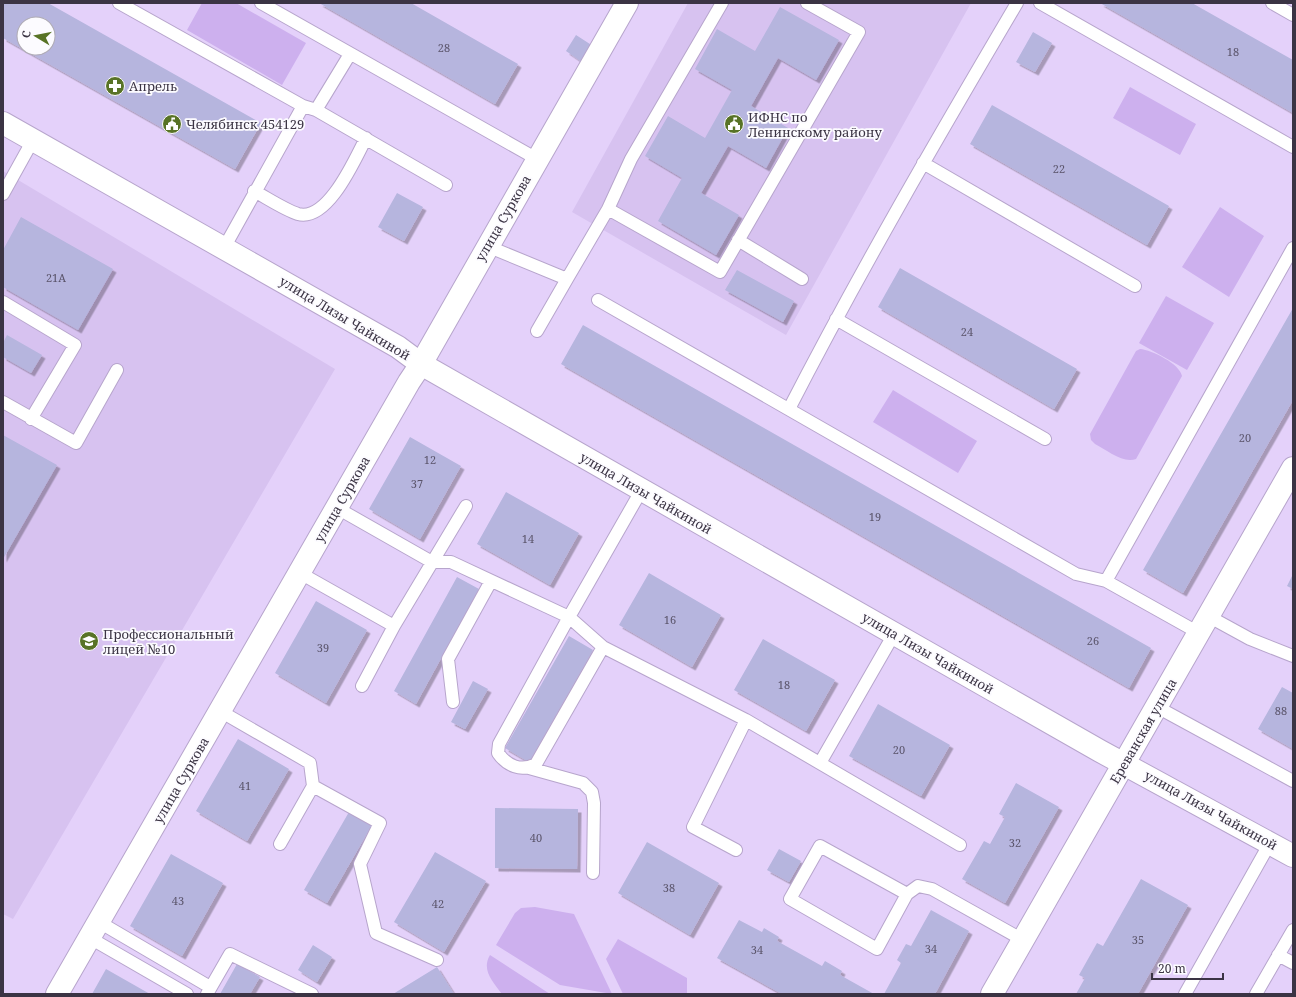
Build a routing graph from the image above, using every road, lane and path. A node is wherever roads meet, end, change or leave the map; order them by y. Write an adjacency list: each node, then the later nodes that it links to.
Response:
1 (119, 3): 11 (lane)
2 (261, 3): 10 (lane)
3 (626, 3): 17 (street, улица Суркова)
4 (722, 3): 22 (lane)
5 (807, 3): 23 (lane)
6 (1017, 3): 18 (lane)
7 (1040, 3): 16 (lane)
8 (1272, 3): 9 (lane)
9 (1293, 15)
10 (350, 54): 12 (lane); 17 (lane)
11 (303, 106): 12 (lane); 20 (lane)
12 (316, 110): 14 (lane)
13 (3, 122): 15 (street, улица Лизы Чайкиной)
14 (366, 138): 19 (lane); 20 (lane)
15 (34, 140): 21 (lane); 25 (street, улица Лизы Чайкиной)
16 (1293, 147)
17 (537, 159): 24 (street, улица Суркова)
18 (923, 163): 29 (lane); 32 (lane)
19 (446, 185)
20 (254, 191): 25 (lane)
21 (3, 194)
22 (608, 209): 23 (lane); 27 (lane)
23 (738, 240): 28 (lane)
24 (487, 246): 27 (lane); 34 (street, улица Суркова)
25 (224, 248): 34 (street, улица Лизы Чайкиной)
26 (1293, 248): 47 (lane)
27 (567, 279): 33 (lane)
28 (802, 279)
29 (1135, 286)
30 (598, 300): 37 (lane)
31 (3, 302): 38 (lane)
32 (836, 319): 37 (lane); 39 (lane)
33 (537, 330)
34 (421, 364): 41 (street, улица Лизы Чайкиной); 43 (street, улица Суркова)
35 (117, 370): 38 (lane)
36 (3, 402): 38 (lane)
37 (789, 409): 47 (lane)
38 (31, 419)
39 (1045, 439)
40 (1293, 468): 49 (street, Ереванская улица)
41 (641, 491): 48 (lane); 51 (street, улица Лизы Чайкиной)
42 (466, 506): 44 (lane)
43 (338, 508): 44 (lane); 45 (street, улица Суркова)
44 (432, 562): 46 (lane); 50 (lane)
45 (300, 573): 50 (lane); 57 (street, улица Суркова)
46 (491, 580): 48 (lane); 55 (lane)
47 (1106, 582): 49 (lane)
48 (569, 617): 52 (lane); 61 (lane)
49 (1204, 625): 53 (lane); 56 (street, Ереванская улица)
50 (394, 626): 54 (lane)
51 (894, 634): 59 (lane); 60 (street, улица Лизы Чайкиной)
52 (603, 647): 58 (lane); 61 (lane)
53 (1293, 656)
54 (362, 686)
55 (453, 702)
56 (1157, 708): 60 (street, Ереванская улица); 62 (lane)
57 (220, 711): 63 (lane); 71 (street, улица Суркова)
58 (746, 720): 59 (lane); 67 (lane)
59 (820, 763): 66 (lane)
60 (1125, 763): 64 (street, улица Лизы Чайкиной); 73 (street, Ереванская улица)
61 (529, 768): 69 (lane)
62 (1293, 781)
63 (313, 786): 65 (lane); 75 (lane)
64 (1270, 843): 68 (street, улица Лизы Чайкиной); 82 (lane)
65 (280, 844)
66 (960, 845)
67 (736, 850)
68 (1293, 856)
69 (593, 873)
70 (908, 894): 70 (lane); 73 (lane)
71 (94, 930): 77 (lane); 78 (street, улица Суркова); 79 (lane)
72 (1293, 930): 74 (lane)
73 (1023, 940): 81 (street, Ереванская улица)
74 (1278, 955): 76 (lane); 83 (lane)
75 (437, 960)
76 (1293, 963)
77 (209, 991): 80 (lane)
78 (57, 994)
79 (187, 994)
80 (312, 994)
81 (992, 994)
82 (1185, 994)
83 (1256, 994)

